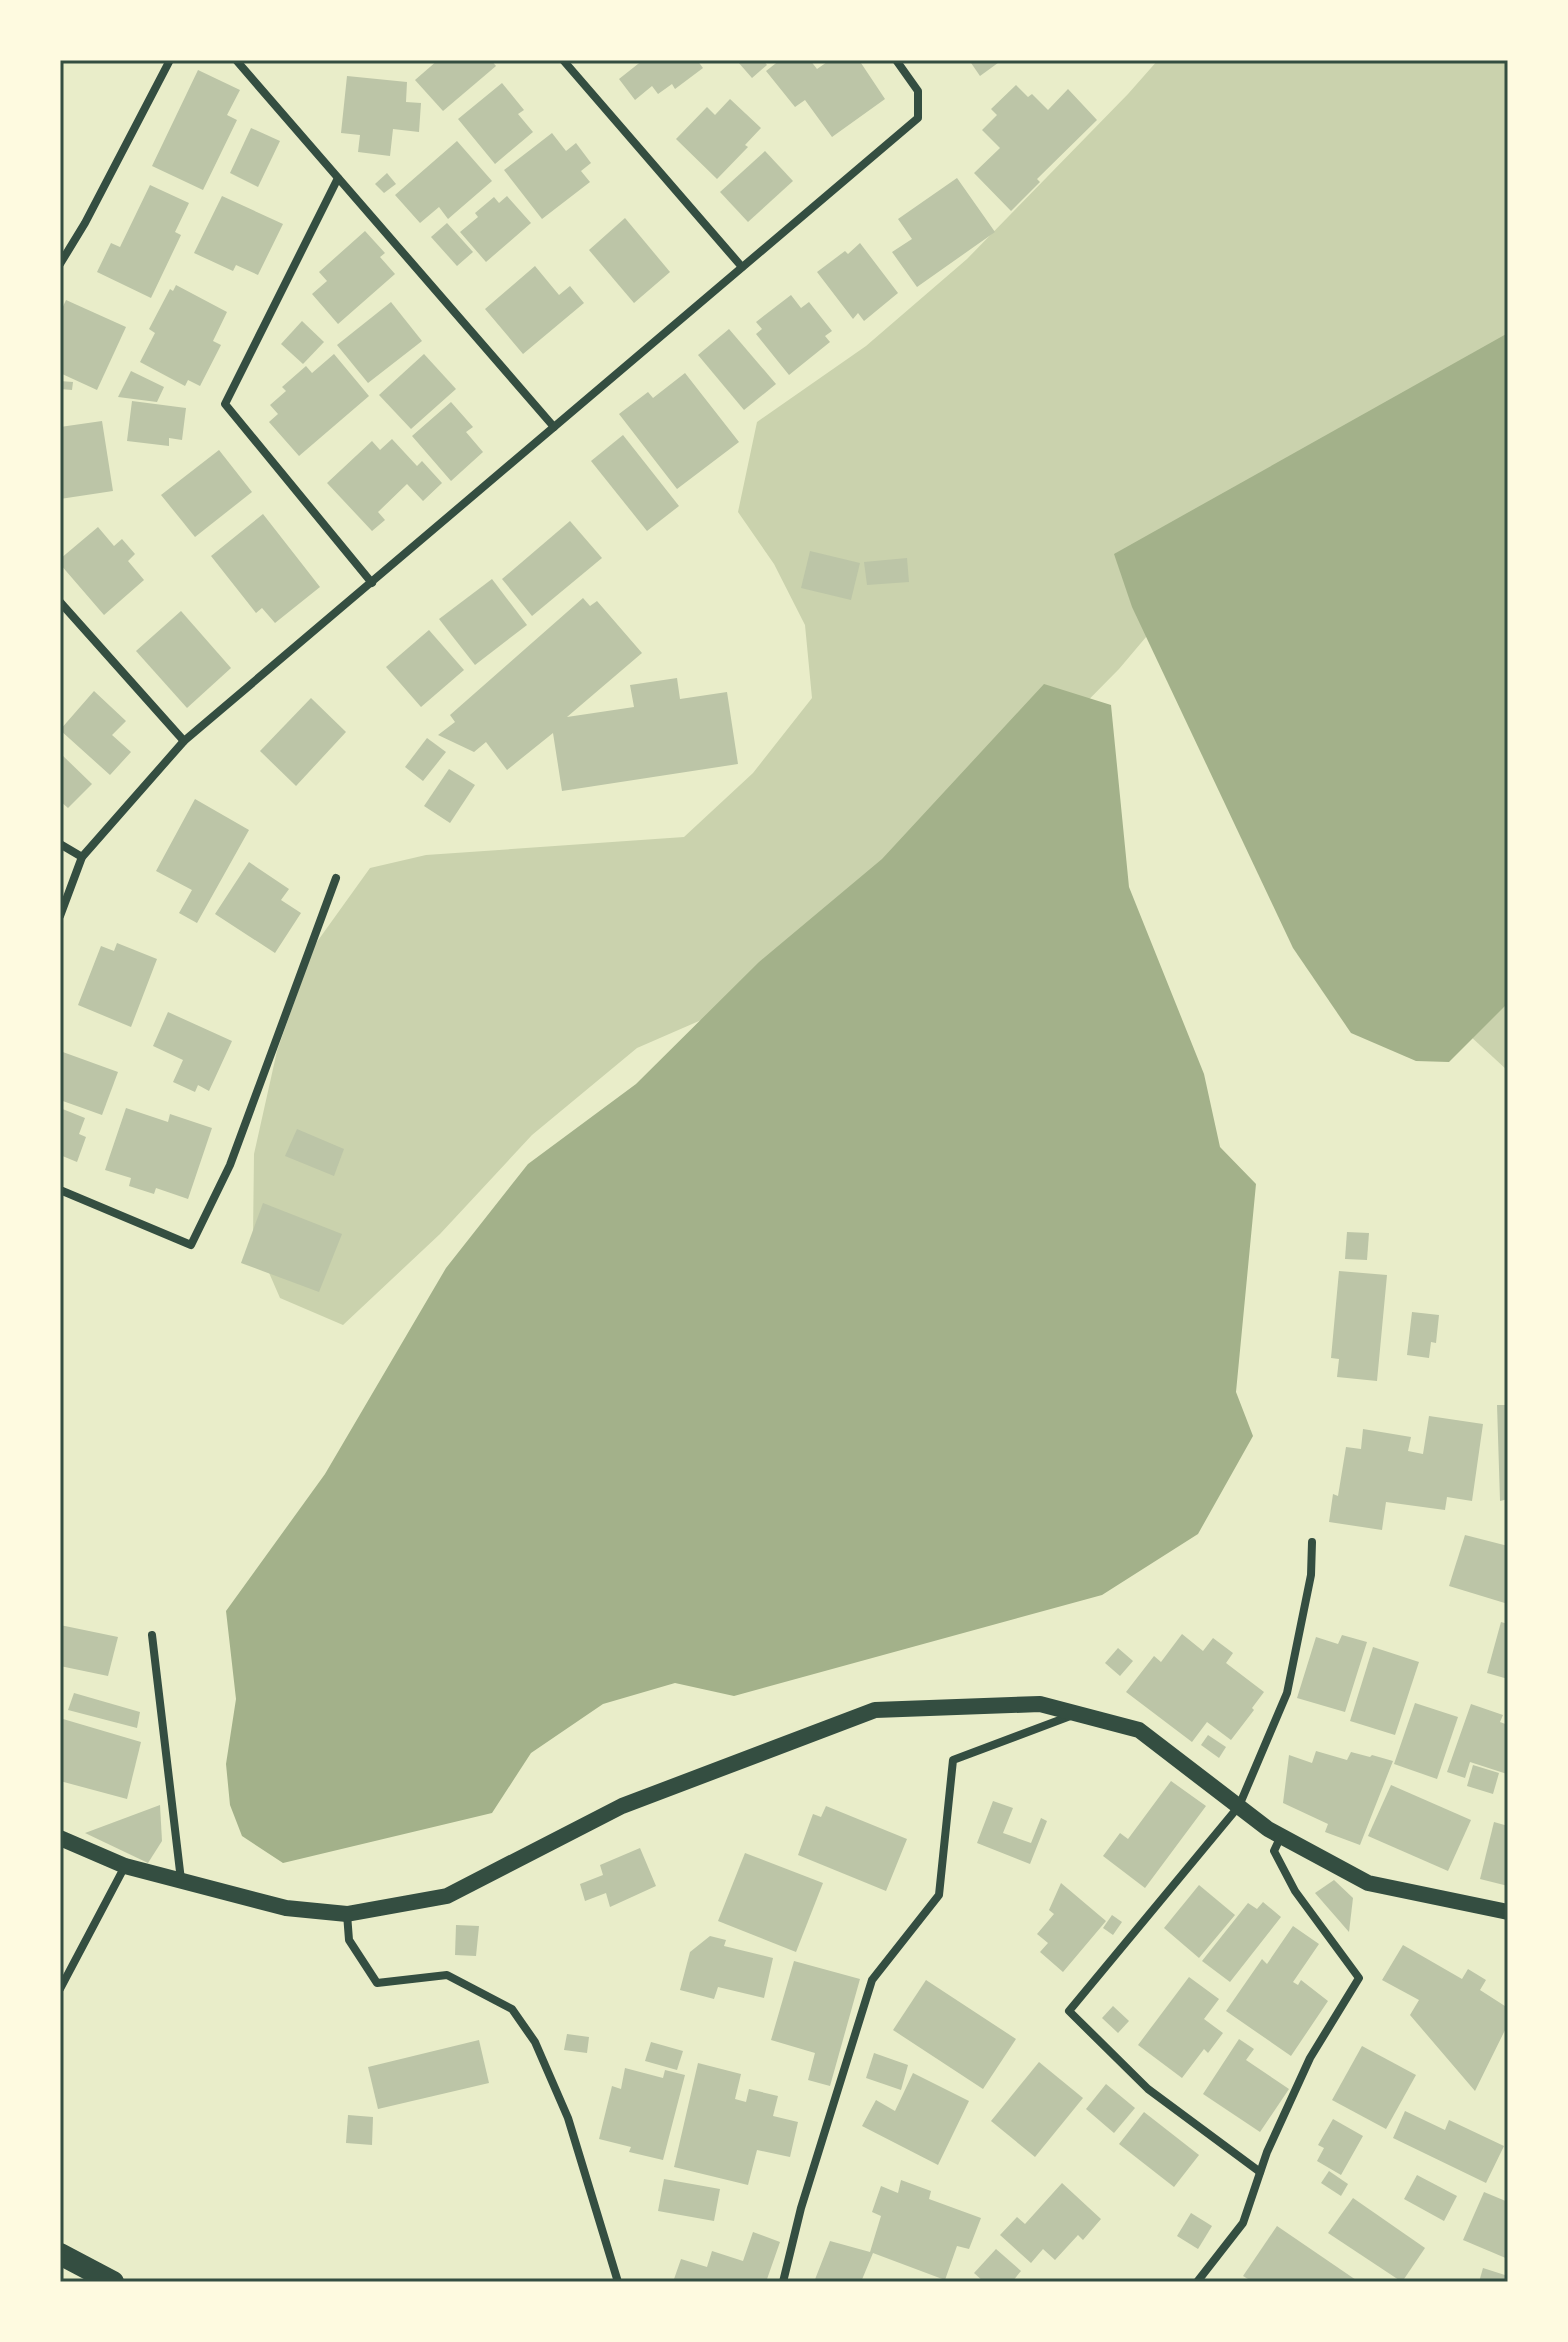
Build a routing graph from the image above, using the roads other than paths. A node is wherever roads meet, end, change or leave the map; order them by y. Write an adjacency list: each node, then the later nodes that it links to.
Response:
1 (170, 60): 6 (street)
2 (236, 60): 5 (street)
3 (563, 60): 7 (street)
4 (896, 60): 7 (street)
5 (338, 178): 8 (street); 9 (street)
6 (60, 264)
7 (742, 267): 8 (street)
8 (554, 427): 9 (street)
9 (372, 583): 11 (street)
10 (60, 602): 11 (street)
11 (184, 741): 13 (street)
12 (60, 844): 13 (street)
13 (82, 857): 15 (street)
14 (336, 878): 16 (street)
15 (60, 916)
16 (60, 1190)
17 (1312, 1542): 20 (street)
18 (152, 1635): 24 (street)
19 (1077, 1714): 20 (main road); 26 (main road); 32 (street)
20 (1239, 1806): 21 (main road); 28 (street)
21 (1281, 1836): 25 (main road); 28 (street)
22 (60, 1838): 23 (main road)
23 (125, 1866): 24 (main road); 27 (street)
24 (181, 1881): 26 (main road)
25 (1508, 1912)
26 (347, 1914): 31 (street)
27 (60, 1989)
28 (1260, 2172): 33 (street)
29 (60, 2254): 30 (highway)
30 (113, 2282)
31 (618, 2282)
32 (783, 2282)
33 (1197, 2282)

